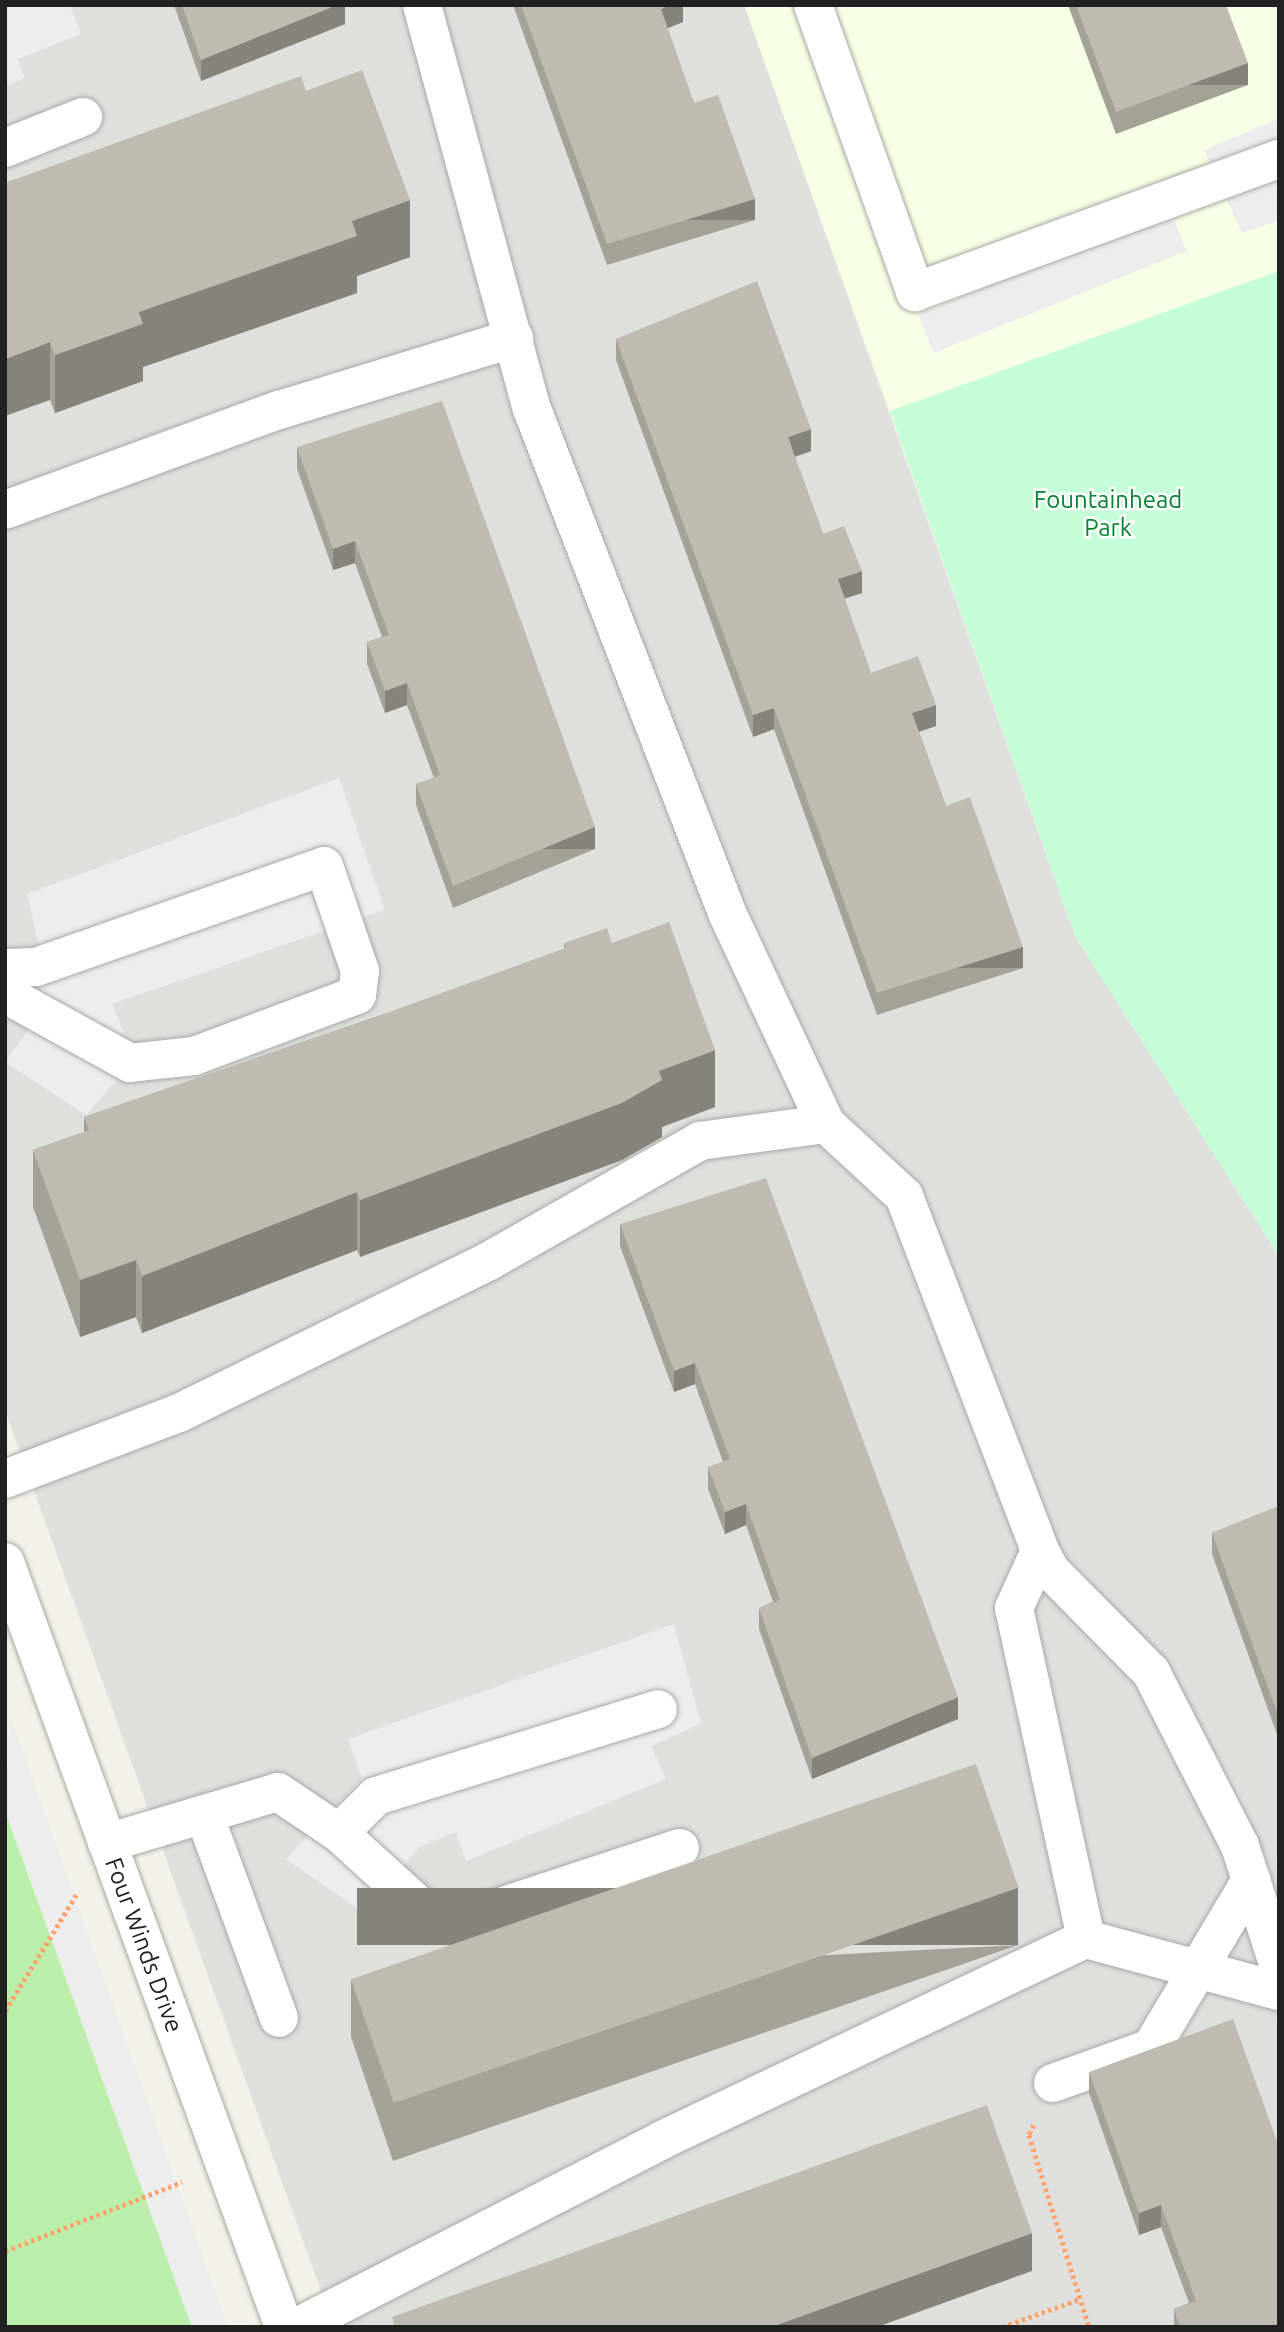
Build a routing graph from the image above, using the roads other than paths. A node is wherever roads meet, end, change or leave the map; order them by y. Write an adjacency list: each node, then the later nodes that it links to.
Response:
1 (422, 5): 6 (street)
2 (813, 5): 5 (street)
3 (83, 117): 4 (street)
4 (5, 148)
5 (1279, 159)
6 (514, 338): 7 (street); 10 (street)
7 (5, 510)
8 (5, 968): 9 (street)
9 (5, 994)
10 (827, 1124): 11 (street); 12 (street)
11 (5, 1479)
12 (1040, 1551): 19 (street); 20 (street)
13 (5, 1562): 17 (street, Four Winds Drive)
14 (658, 1709): 16 (street)
15 (205, 1817): 16 (street); 17 (street); 24 (street)
16 (339, 1833): 18 (street)
17 (107, 1843): 26 (street, Four Winds Drive)
18 (680, 1848)
19 (1251, 1880): 21 (street); 22 (street)
20 (1086, 1939): 22 (street); 27 (street)
21 (1279, 1967)
22 (1194, 1968): 23 (street); 25 (street)
23 (1279, 1991)
24 (279, 2018)
25 (1053, 2083)
26 (284, 2327)
27 (297, 2327)

